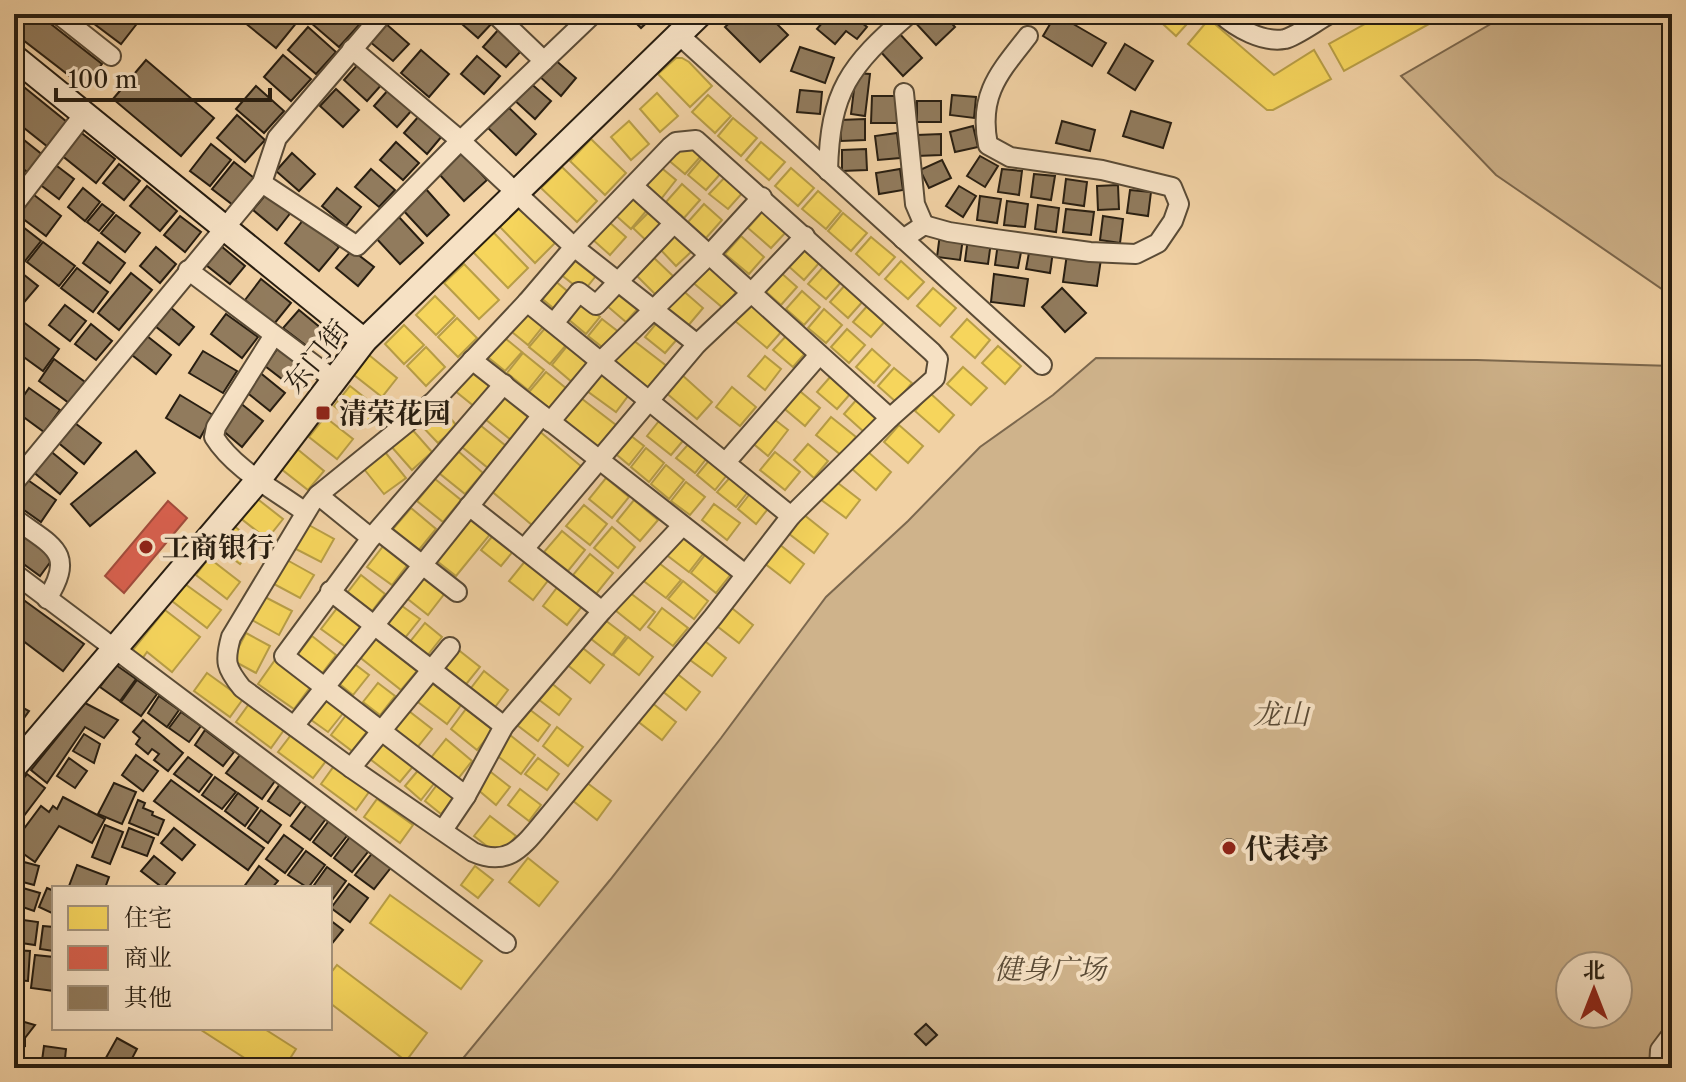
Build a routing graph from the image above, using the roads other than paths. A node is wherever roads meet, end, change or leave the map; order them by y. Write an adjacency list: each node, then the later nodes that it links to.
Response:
1 (58, 14): 12 (street)
2 (383, 14): 11 (street)
3 (495, 14): 14 (street)
4 (700, 14): 9 (street, 东门街)
5 (909, 14): 18 (street)
6 (1221, 14): 7 (street)
7 (1330, 14)
8 (582, 17): 14 (street)
9 (680, 24): 18 (street); 21 (street, 东门街)
10 (1028, 36): 25 (street)
11 (352, 49): 17 (street); 19 (street)
12 (111, 56)
13 (14, 57): 16 (street)
14 (544, 61): 17 (street)
15 (904, 93): 25 (street)
16 (84, 114): 23 (street); 26 (street)
17 (461, 141): 19 (street); 21 (street)
18 (828, 171): 28 (street)
19 (262, 183): 26 (street)
20 (633, 186): 22 (street); 24 (street); 29 (street)
21 (510, 189): 29 (street); 38 (street, 东门街)
22 (762, 197): 27 (street); 30 (street)
23 (14, 205)
24 (674, 223): 30 (street); 32 (street)
25 (924, 225): 28 (street)
26 (224, 227): 31 (street); 38 (street)
27 (805, 236): 33 (street); 48 (street)
28 (903, 239): 43 (street)
29 (574, 247): 32 (street); 34 (street)
30 (709, 255): 33 (street); 35 (street)
31 (188, 270): 37 (street); 52 (street)
32 (618, 282): 35 (street); 36 (street)
33 (751, 293): 39 (street); 40 (street)
34 (527, 302): 36 (street); 41 (street)
35 (653, 310): 39 (street); 42 (street)
36 (554, 323): 42 (street)
37 (274, 335): 44 (street); 51 (street)
38 (360, 338): 44 (street, 东门街)
39 (697, 344): 46 (street)
40 (819, 355): 48 (street); 50 (street)
41 (472, 360): 45 (street); 53 (street)
42 (600, 362): 46 (street); 47 (street)
43 (1042, 365)
44 (329, 376): 51 (street, 东门街)
45 (504, 384): 47 (street); 59 (street)
46 (648, 399): 49 (street); 50 (street)
47 (546, 418): 49 (street); 54 (street)
48 (890, 418): 56 (street)
49 (597, 460): 58 (street); 60 (street)
50 (726, 462): 56 (street)
51 (254, 475): 55 (street); 69 (street, 东门街)
52 (14, 483)
53 (318, 495): 55 (street); 59 (street)
54 (469, 506): 60 (street); 61 (street)
55 (305, 512): 73 (street)
56 (791, 516): 63 (street)
57 (14, 518): 66 (street)
58 (682, 526): 63 (street); 67 (street)
59 (375, 534): 61 (street); 64 (street)
60 (524, 549): 67 (street)
61 (422, 564): 65 (street); 68 (street)
62 (14, 573): 66 (street)
63 (745, 574): 80 (street)
64 (330, 591): 68 (street); 72 (street)
65 (457, 592)
66 (47, 599): 69 (street)
67 (602, 611): 74 (street)
68 (375, 626): 71 (street); 72 (street)
69 (108, 646): 76 (street, 东门街); 77 (street, 东门街); 81 (street)
70 (450, 647): 71 (street)
71 (431, 670): 74 (street); 75 (street)
72 (325, 688): 73 (street); 75 (street)
73 (294, 726): 78 (street)
74 (504, 726): 79 (street)
75 (380, 729): 78 (street); 79 (street)
76 (14, 748)
77 (14, 767)
78 (351, 768): 80 (street)
79 (466, 796): 80 (street)
80 (443, 830)
81 (506, 943)
82 (1672, 1034): 83 (street)
83 (1659, 1068)

